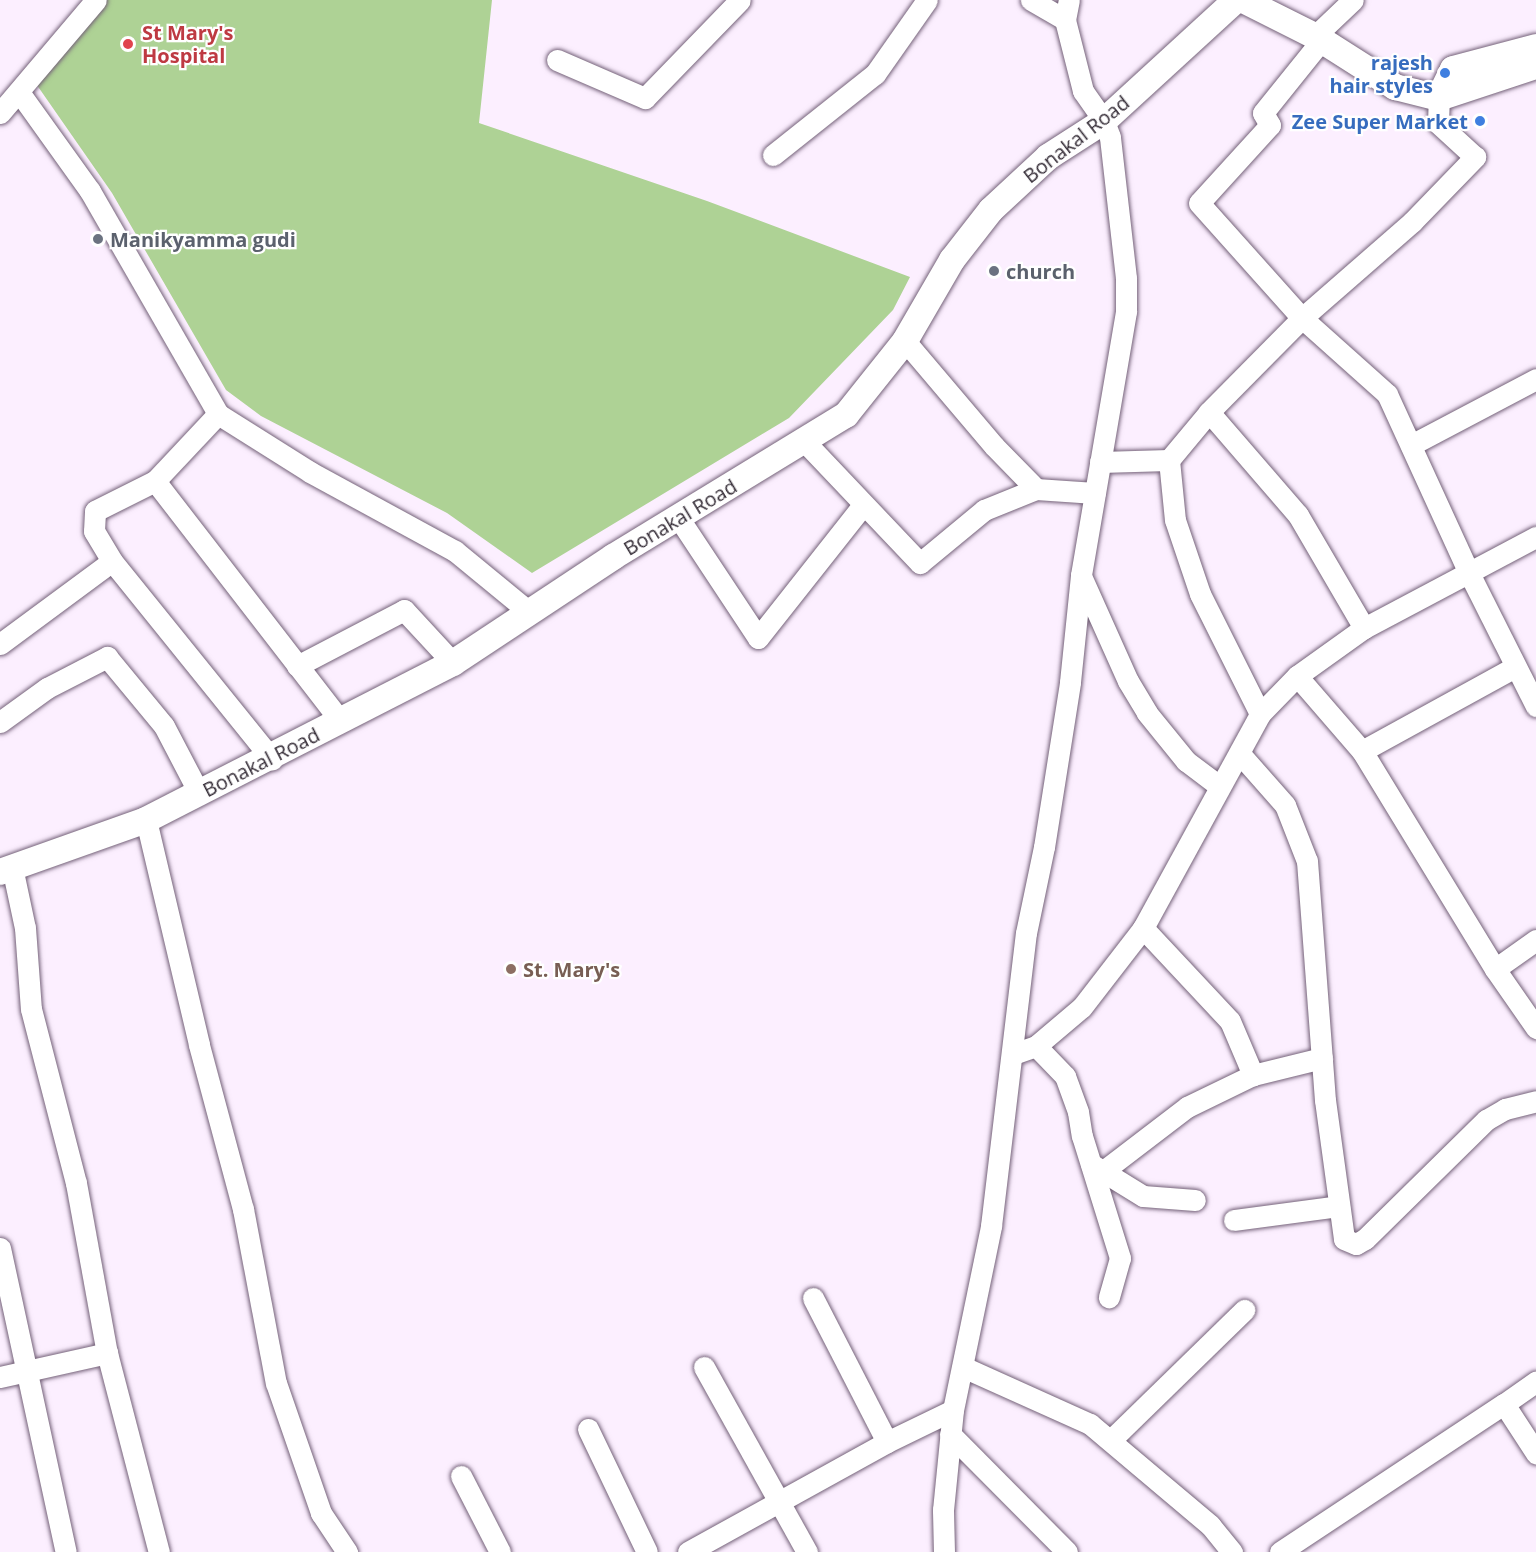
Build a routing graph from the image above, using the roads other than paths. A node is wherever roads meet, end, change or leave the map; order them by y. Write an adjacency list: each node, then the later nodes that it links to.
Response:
1 (96, 0): 13 (street)
2 (740, 0): 11 (street)
3 (927, 0): 17 (street)
4 (1031, 0): 8 (street)
5 (1236, 0): 16 (main road, Bonakal Road)
6 (1243, 0): 9 (main road)
7 (1353, 0): 9 (street)
8 (1067, 10): 16 (street)
9 (1318, 39): 14 (main road); 18 (street)
10 (1536, 47): 14 (main road)
11 (557, 60)
12 (1536, 66): 14 (main road)
13 (19, 92): 15 (street); 22 (street)
14 (1439, 99): 18 (street)
15 (0, 113)
16 (1104, 121): 19 (main road, Bonakal Road); 26 (street)
17 (773, 155)
18 (1302, 318): 21 (street); 24 (street)
19 (905, 341): 23 (main road, Bonakal Road); 28 (street)
20 (1536, 379): 24 (street)
21 (1209, 412): 25 (street); 37 (street)
22 (218, 414): 27 (street); 36 (street)
23 (805, 442): 30 (street); 31 (main road, Bonakal Road)
24 (1411, 445): 34 (street)
25 (1169, 460): 26 (street); 44 (street)
26 (1100, 462): 29 (street)
27 (155, 482): 33 (street); 40 (street)
28 (1036, 489): 29 (street); 30 (street)
29 (1095, 493): 35 (street)
30 (863, 505): 31 (street)
31 (678, 517): 36 (main road, Bonakal Road)
32 (1536, 537): 34 (street)
33 (112, 561): 38 (street); 49 (street)
34 (1469, 573): 37 (street); 41 (street)
35 (1081, 575): 50 (street); 59 (street)
36 (528, 611): 39 (main road, Bonakal Road)
37 (1364, 628): 42 (street)
38 (0, 644)
39 (453, 663): 40 (street); 46 (main road, Bonakal Road)
40 (297, 666): 46 (street)
41 (1524, 673): 43 (street); 47 (street)
42 (1297, 676): 44 (street); 47 (street)
43 (1536, 706)
44 (1260, 714): 48 (street)
45 (0, 722): 51 (street)
46 (341, 722): 49 (main road, Bonakal Road)
47 (1362, 751): 56 (street)
48 (1240, 754): 50 (street); 60 (street)
49 (272, 759): 51 (main road, Bonakal Road)
50 (1219, 786): 54 (street)
51 (199, 793): 52 (main road, Bonakal Road)
52 (146, 820): 53 (main road, Bonakal Road); 88 (street)
53 (6, 869): 71 (street)
54 (1143, 928): 58 (street); 61 (street)
55 (1536, 940): 56 (street)
56 (1496, 969): 57 (street)
57 (1536, 1028)
58 (1036, 1046): 59 (street); 63 (street)
59 (1013, 1054): 73 (street)
60 (1322, 1058): 61 (street); 65 (street)
61 (1253, 1075): 63 (street)
62 (1536, 1101): 65 (street)
63 (1096, 1168): 64 (street); 68 (street)
64 (1195, 1200)
65 (1339, 1206): 66 (street)
66 (1234, 1220)
67 (0, 1248): 74 (street)
68 (1109, 1297)
69 (813, 1298): 82 (street)
70 (1245, 1310): 81 (street)
71 (107, 1353): 74 (street); 87 (street)
72 (704, 1367): 85 (street)
73 (963, 1367): 78 (street); 81 (street)
74 (27, 1371): 75 (street); 86 (street)
75 (0, 1377)
76 (1536, 1382): 77 (street)
77 (1504, 1404): 83 (street); 96 (street)
78 (953, 1410): 80 (street); 82 (street)
79 (588, 1429): 90 (street)
80 (950, 1434): 93 (street); 94 (street)
81 (1112, 1439): 95 (street)
82 (887, 1442): 85 (street)
83 (1536, 1453)
84 (461, 1476): 89 (street)
85 (778, 1503): 91 (street); 92 (street)
86 (66, 1552)
87 (159, 1552)
88 (347, 1552)
89 (500, 1552)
90 (647, 1552)
91 (688, 1552)
92 (807, 1552)
93 (944, 1552)
94 (1067, 1552)
95 (1232, 1552)
96 (1280, 1552)

